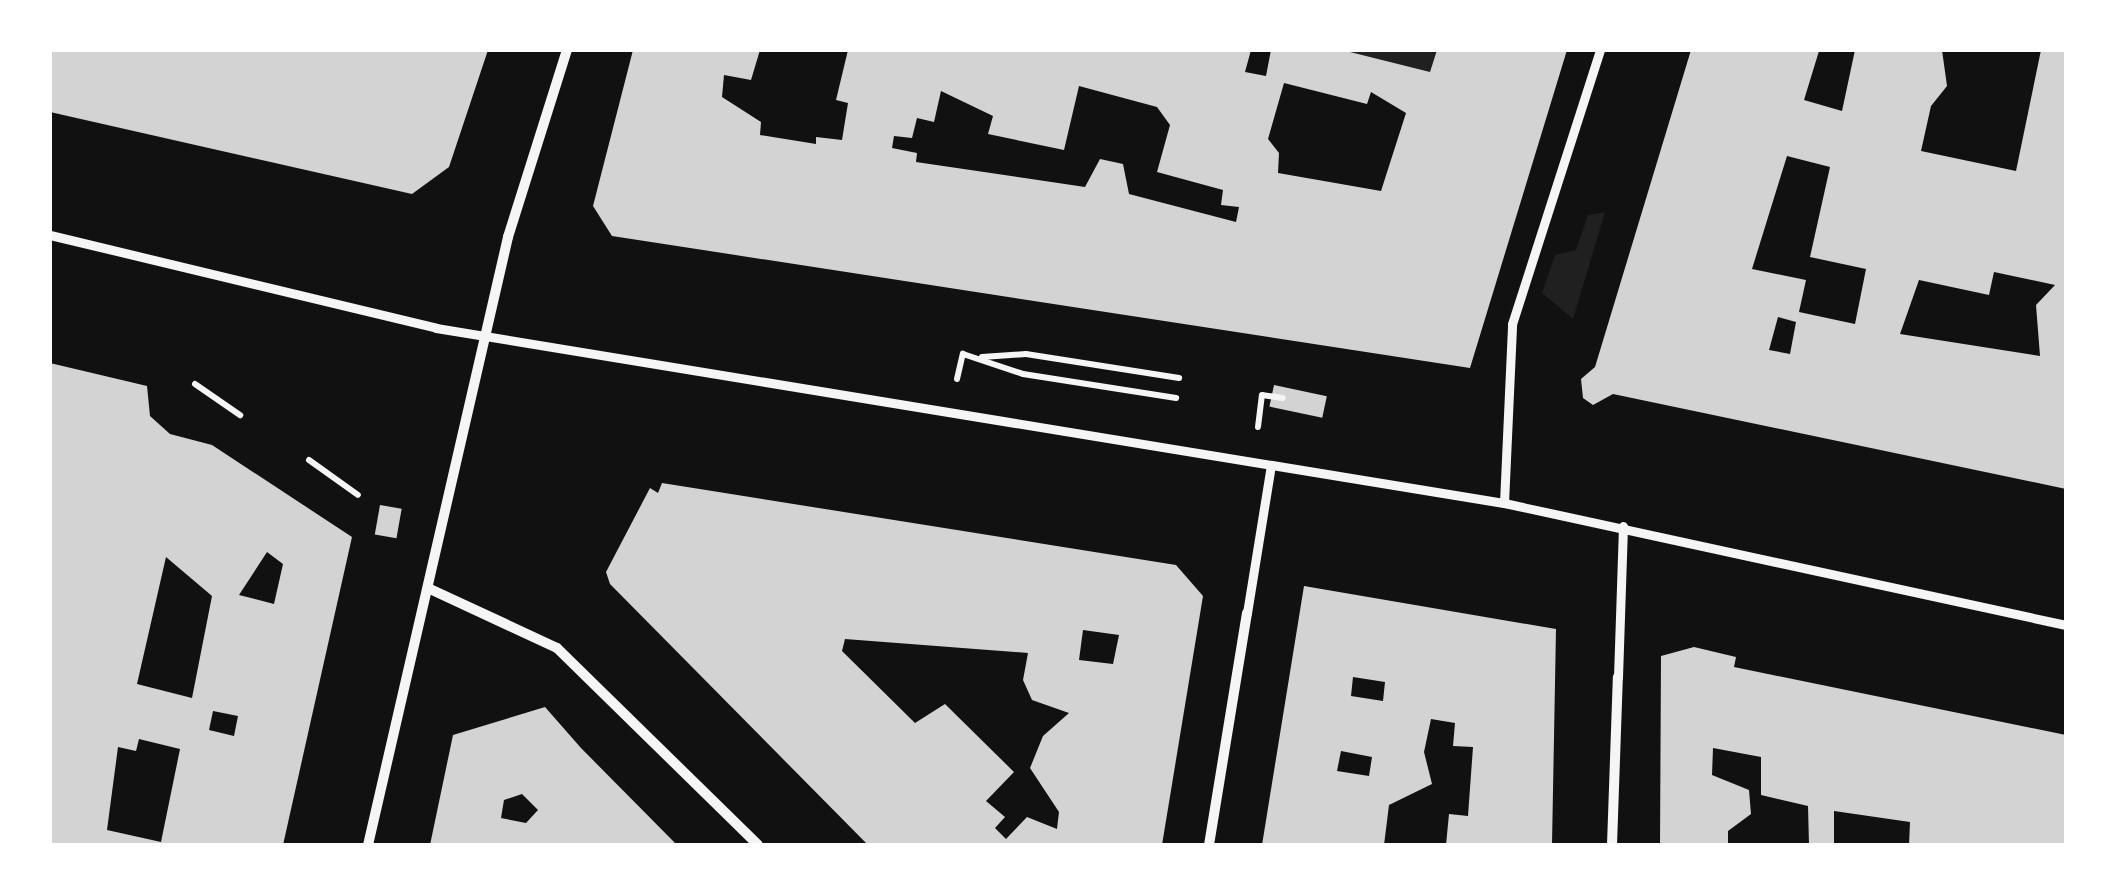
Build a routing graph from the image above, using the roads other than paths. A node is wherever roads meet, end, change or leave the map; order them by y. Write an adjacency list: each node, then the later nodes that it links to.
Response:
1 (566, 50): 4 (street)
2 (1600, 50): 6 (street)
3 (50, 235): 4 (street)
4 (490, 338): 5 (street); 8 (street)
5 (1271, 465): 6 (street); 9 (street)
6 (1504, 503): 7 (street)
7 (1622, 526): 10 (street); 11 (street)
8 (430, 588): 12 (street); 13 (street)
9 (1247, 613): 14 (street)
10 (2066, 624)
11 (1618, 677): 15 (street)
12 (368, 845)
13 (758, 845)
14 (1209, 845)
15 (1612, 845)

